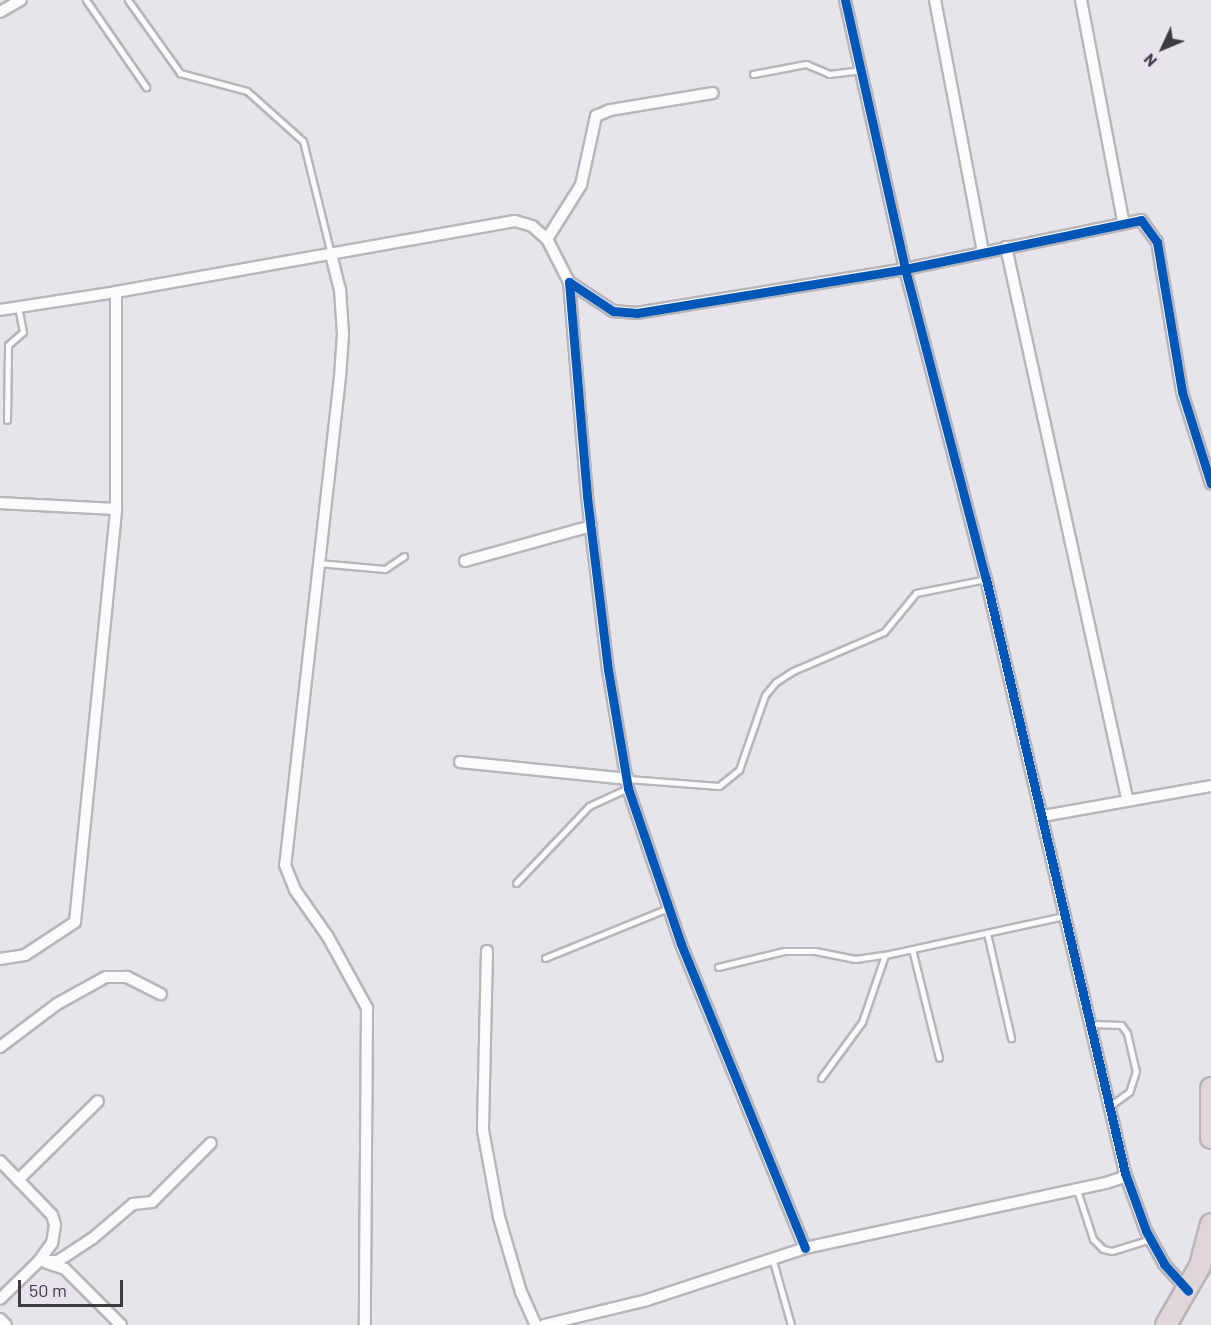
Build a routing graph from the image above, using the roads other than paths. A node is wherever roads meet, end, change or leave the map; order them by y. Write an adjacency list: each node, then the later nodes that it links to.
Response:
1 (21, 0): 7 (street)
2 (86, 0): 10 (lane)
3 (128, 0): 16 (lane)
4 (846, 0): 8 (street)
5 (935, 0): 15 (street)
6 (1081, 0): 12 (street)
7 (0, 12)
8 (860, 70): 9 (lane); 17 (street)
9 (753, 74)
10 (146, 87)
11 (712, 93): 13 (street)
12 (1123, 220): 14 (street); 23 (street)
13 (547, 239): 16 (street); 18 (street)
14 (1006, 247): 15 (street); 34 (street)
15 (983, 252): 17 (street)
16 (331, 254): 19 (street); 29 (street)
17 (905, 269): 18 (street); 30 (street)
18 (569, 282): 26 (street)
19 (116, 292): 20 (street); 25 (street)
20 (18, 306): 21 (street); 22 (lane)
21 (0, 310)
22 (7, 420)
23 (1211, 484)
24 (0, 503): 25 (street)
25 (116, 509): 43 (street)
26 (591, 526): 28 (street); 32 (street)
27 (404, 556): 29 (lane)
28 (465, 561)
29 (318, 562): 71 (street)
30 (986, 579): 32 (lane); 35 (street)
31 (460, 762): 32 (street)
32 (628, 784): 36 (lane); 37 (street)
33 (1211, 786): 34 (street)
34 (1127, 798): 35 (street)
35 (1043, 816): 38 (street)
36 (516, 883)
37 (668, 908): 44 (lane); 63 (street)
38 (1066, 915): 39 (lane); 47 (street)
39 (987, 933): 40 (lane); 48 (lane)
40 (912, 949): 42 (lane); 50 (lane)
41 (487, 951): 72 (street)
42 (885, 955): 45 (lane); 51 (lane)
43 (0, 958)
44 (545, 958)
45 (718, 967)
46 (161, 994): 49 (street)
47 (1091, 1024): 54 (street); 54 (lane)
48 (1011, 1038)
49 (0, 1047)
50 (939, 1058)
51 (821, 1078)
52 (1211, 1088): 55 (highway)
53 (98, 1101): 59 (street)
54 (1110, 1106): 58 (street)
55 (1211, 1138)
56 (211, 1143): 65 (street)
57 (0, 1161): 59 (street)
58 (1125, 1173): 60 (street); 62 (street)
59 (18, 1180): 65 (street)
60 (1077, 1190): 62 (lane); 63 (street)
61 (1211, 1224): 66 (highway)
62 (1150, 1239): 66 (street)
63 (805, 1248): 64 (street)
64 (773, 1261): 73 (street); 74 (lane)
65 (39, 1262): 67 (street); 70 (street)
66 (1188, 1291): 75 (highway)
67 (0, 1299)
68 (0, 1319): 69 (street)
69 (6, 1325)
70 (121, 1325)
71 (365, 1325)
72 (536, 1325)
73 (544, 1325)
74 (791, 1325)
75 (1166, 1325)

